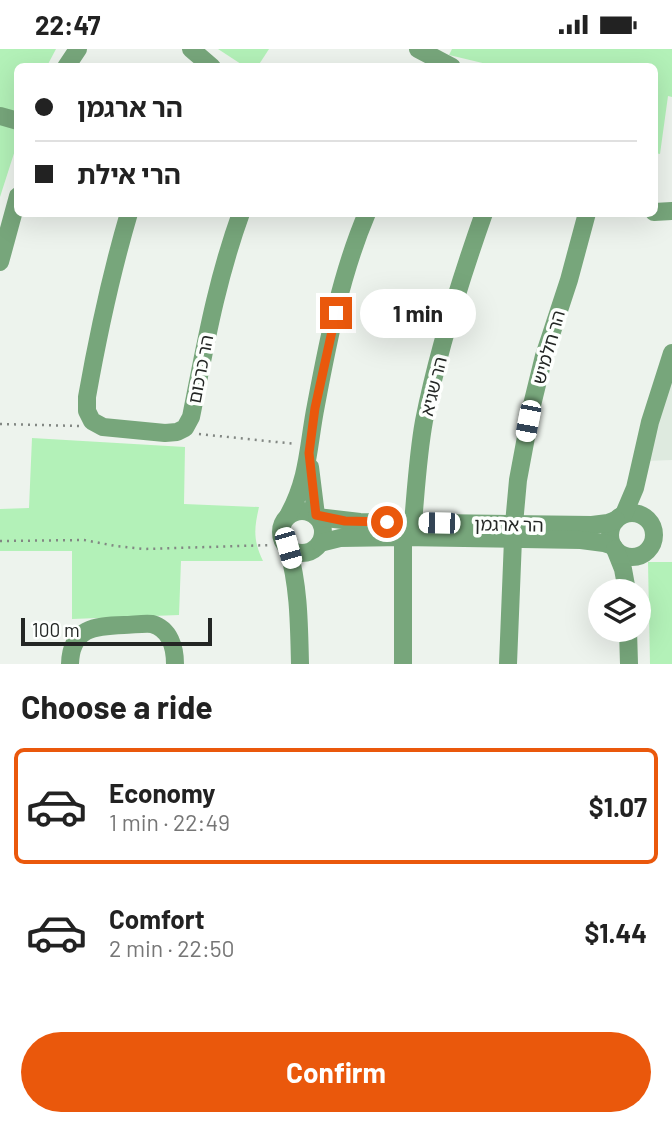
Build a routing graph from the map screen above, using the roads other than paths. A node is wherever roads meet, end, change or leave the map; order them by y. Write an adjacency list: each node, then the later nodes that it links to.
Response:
1 (14, 205): 7 (street)
2 (129, 217): 3 (street, הר כרכום)
3 (240, 217)
4 (366, 217): 10 (street)
5 (483, 217): 17 (street, הר שגיא)
6 (586, 217): 18 (street, הר חלמיש)
7 (5, 224): 8 (street)
8 (0, 262)
9 (672, 353): 11 (street)
10 (310, 450): 12 (street); 13 (street)
11 (642, 461): 14 (street); 15 (street)
12 (289, 514): 13 (street); 21 (street)
13 (316, 516): 17 (street, הר ארגמן); 20 (street)
14 (620, 517): 15 (street); 18 (street, הר ארגמן); 22 (street)
15 (647, 519): 16 (street); 23 (street)
16 (672, 529)
17 (408, 530): 18 (street, הר ארגמן); 20 (street, הר ארגמן); 31 (street, הר שגיא)
18 (514, 532): 22 (street, הר ארגמן); 32 (street, הר חלמיש)
19 (672, 539): 23 (street)
20 (318, 545): 21 (street); 26 (street)
21 (286, 547): 26 (street)
22 (614, 548): 23 (street); 24 (street)
23 (647, 551): 25 (street)
24 (625, 579)
25 (633, 579)
26 (299, 600): 30 (street)
27 (628, 642): 33 (street)
28 (70, 664): 29 (street)
29 (175, 664)
30 (300, 664)
31 (403, 664)
32 (508, 664)
33 (629, 664)

